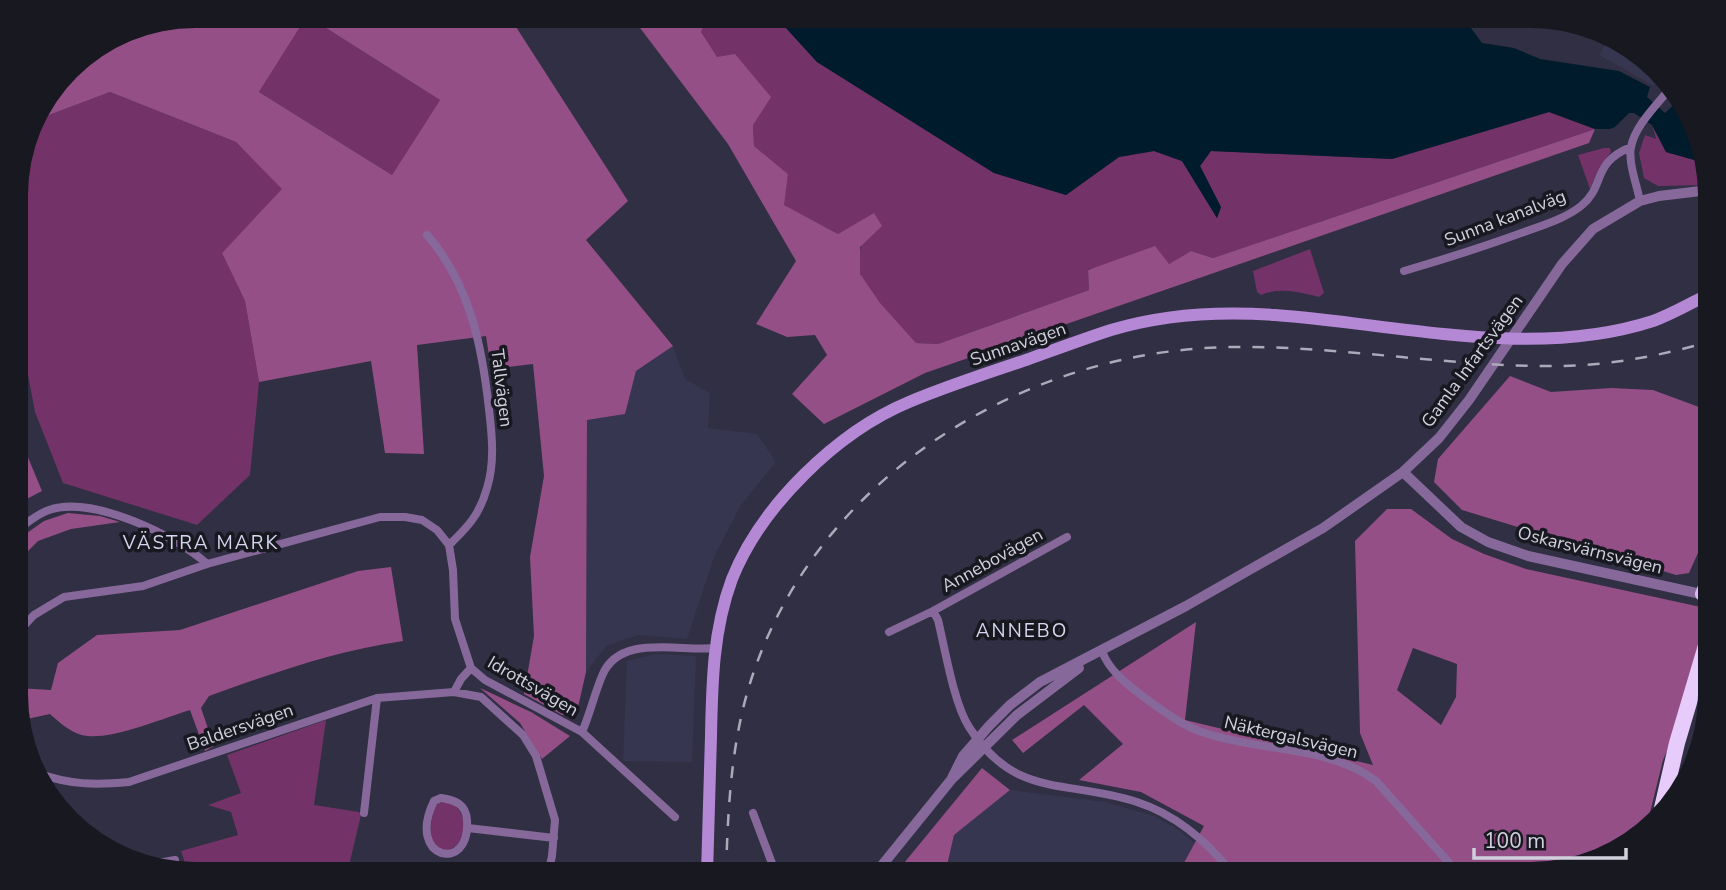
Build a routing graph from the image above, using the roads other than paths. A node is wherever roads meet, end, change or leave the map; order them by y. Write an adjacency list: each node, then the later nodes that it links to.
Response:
1 (1665, 95): 2 (street)
2 (1631, 147): 6 (street); 8 (street, Sunna kanalväg)
3 (1698, 191): 4 (street, Gamla Infartsvägen)
4 (1678, 193): 5 (street, Gamla Infartsvägen); 6 (street, Gamla Infartsvägen)
5 (1698, 196)
6 (1640, 201): 12 (street, Gamla Infartsvägen)
7 (427, 235): 15 (street, Tallvägen)
8 (1404, 271)
9 (1698, 295): 11 (main road, Sunnavägen)
10 (1698, 300): 11 (main road, Sunnavägen)
11 (1687, 305): 21 (main road, Sunnavägen)
12 (1403, 472): 17 (street, Oskarsvärnsvägen); 22 (street, Gamla Infartsvägen)
13 (28, 523): 16 (street)
14 (1067, 537): 18 (street, Annebovägen)
15 (449, 545): 16 (street); 23 (street, Idrottsvägen)
16 (207, 564): 19 (street)
17 (1698, 593)
18 (933, 611): 20 (street, Annebovägen); 28 (street, Annebovägen)
19 (28, 621)
20 (889, 632)
21 (715, 648): 27 (street); 37 (main road, Sunnavägen)
22 (1102, 651): 28 (street, Gamla Infartsvägen); 41 (street, Näktergalsvägen)
23 (471, 668): 25 (street); 27 (street, Idrottsvägen)
24 (1698, 672): 30 (highway)
25 (454, 692): 26 (street, Baldersvägen); 35 (street)
26 (377, 698): 29 (street, Baldersvägen); 31 (street)
27 (582, 732): 33 (street, Idrottsvägen)
28 (981, 743): 39 (street, Gamla Infartsvägen); 40 (street, Annebovägen)
29 (49, 778)
30 (1665, 794)
31 (364, 813)
32 (753, 813): 38 (street)
33 (675, 817)
34 (468, 828): 34 (street); 35 (street)
35 (554, 838): 36 (street)
36 (550, 862)
37 (707, 862)
38 (771, 862)
39 (885, 862)
40 (1222, 862)
41 (1448, 862)

